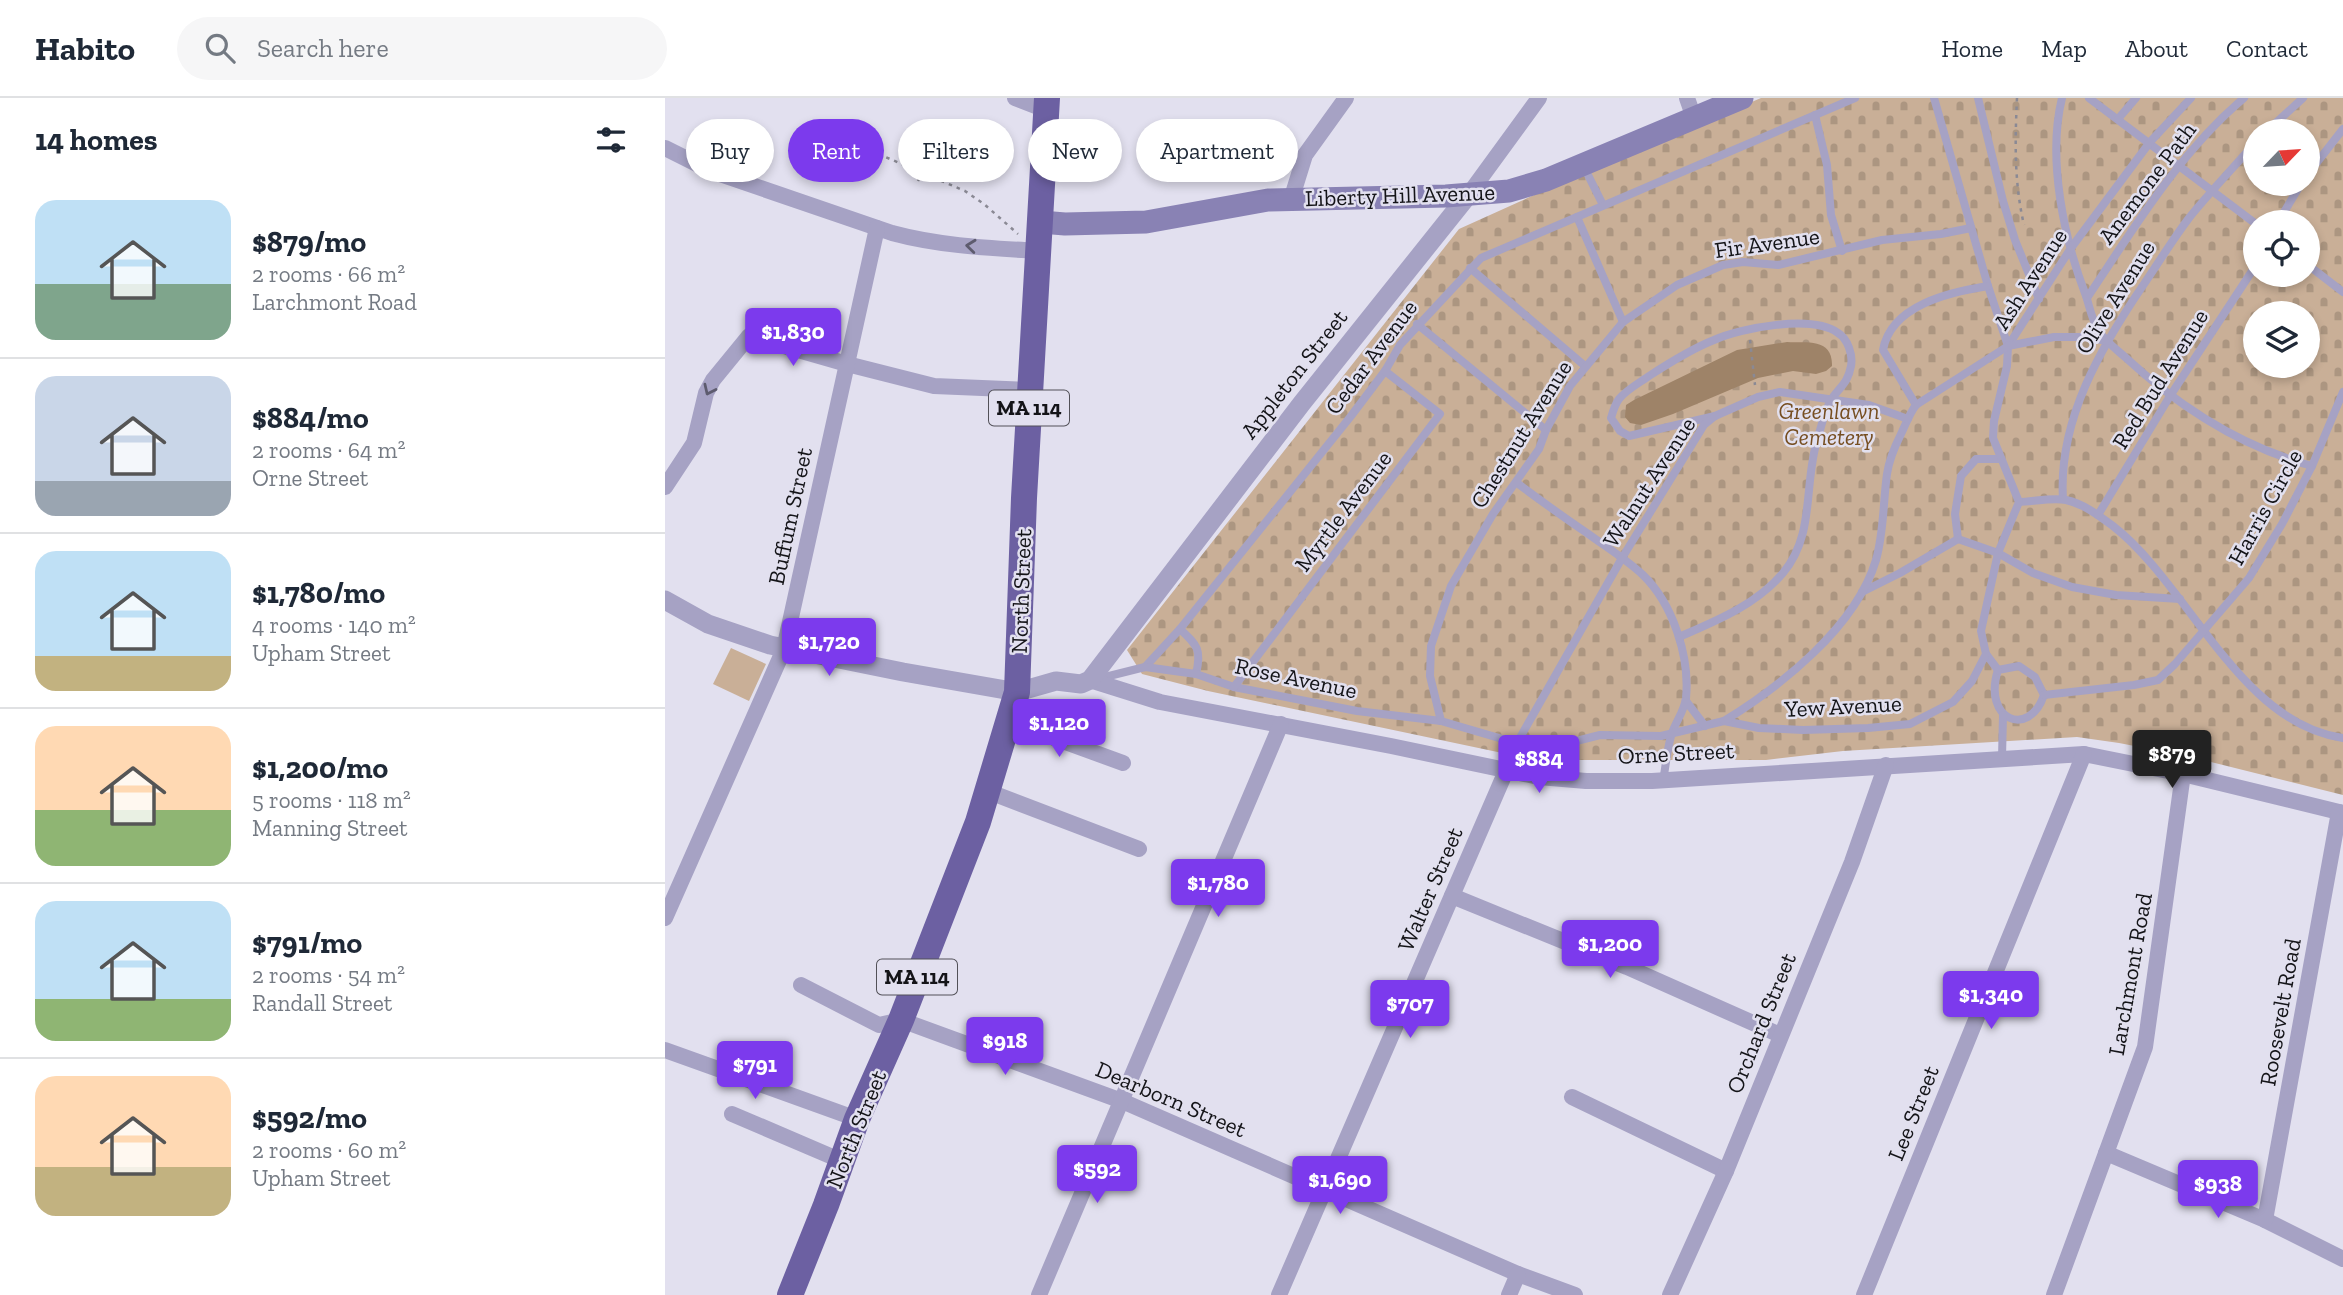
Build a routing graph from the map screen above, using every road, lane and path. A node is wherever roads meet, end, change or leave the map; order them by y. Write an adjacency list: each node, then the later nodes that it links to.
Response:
1 (1015, 98): 15 (street)
2 (1346, 98): 30 (street)
3 (1538, 98): 29 (street, Appleton Street)
4 (1742, 98): 16 (main road, Liberty Hill Avenue)
5 (1855, 98): 17 (lane, Cedar Avenue)
6 (1934, 98): 37 (lane)
7 (1978, 98): 47 (lane)
8 (2017, 98): 34 (path)
9 (2062, 98): 38 (lane)
10 (2089, 98): 18 (lane)
11 (2136, 98): 18 (lane)
12 (2191, 98): 21 (lane, Ash Avenue)
13 (2245, 98): 26 (lane, Anemone Path)
14 (2303, 98): 19 (lane)
15 (1046, 104): 36 (highway, North Street / MA 114)
16 (1690, 108): 25 (main road, Liberty Hill Avenue)
17 (1815, 115): 31 (lane, Cedar Avenue); 40 (lane)
18 (2118, 119): 21 (lane)
19 (2280, 119)
20 (2343, 129): 24 (lane)
21 (2150, 142): 26 (lane); 38 (lane, Ash Avenue)
22 (665, 148): 35 (street)
23 (2243, 156): 28 (lane, Olive Avenue)
24 (2321, 157)
25 (1583, 164): 29 (main road, Liberty Hill Avenue); 31 (lane)
26 (2179, 165): 28 (lane); 46 (lane, Anemone Path)
27 (945, 182): 36 (path)
28 (2212, 191): 32 (lane); 51 (lane, Olive Avenue)
29 (1469, 194): 30 (main road, Liberty Hill Avenue); 86 (street, Appleton Street)
30 (1291, 200): 36 (main road, Liberty Hill Avenue)
31 (1603, 205): 33 (lane, Cedar Avenue)
32 (2243, 214)
33 (1577, 217): 41 (lane, Cedar Avenue); 48 (lane)
34 (2024, 225)
35 (877, 228): 39 (street, one-way to 35); 53 (street, Buffum Street)
36 (1029, 228): 39 (highway, North Street / MA 114)
37 (1971, 229): 40 (lane, Fir Avenue); 44 (lane)
38 (2071, 248): 46 (lane); 47 (lane, Ash Avenue)
39 (1039, 251): 56 (highway, North Street / MA 114)
40 (1842, 251): 48 (lane, Fir Avenue)
41 (1470, 268): 49 (lane, Cedar Avenue); 54 (lane)
42 (2320, 274): 45 (lane)
43 (2243, 284): 58 (lane, Red Bud Avenue)
44 (1988, 286): 52 (lane); 61 (lane)
45 (2343, 292)
46 (2087, 298): 51 (lane)
47 (2039, 299): 52 (lane, Ash Avenue)
48 (1623, 322): 54 (lane, Chestnut Avenue)
49 (1417, 324): 55 (lane, Cedar Avenue); 64 (lane)
50 (1747, 330): 59 (path); 60 (lane); 62 (lane)
51 (2107, 341): 52 (lane); 58 (lane); 69 (lane, Olive Avenue)
52 (2008, 346): 61 (lane); 65 (lane, Ash Avenue)
53 (847, 364): 56 (street); 68 (street, one-way to 68); 81 (street, Buffum Street)
54 (1585, 366): 64 (lane, Chestnut Avenue)
55 (1385, 371): 78 (lane, Cedar Avenue); 87 (lane, Myrtle Avenue)
56 (1030, 390): 88 (highway, North Street / MA 114)
57 (2343, 392): 66 (lane, Harris Circle)
58 (2170, 396): 66 (lane); 71 (lane, Red Bud Avenue)
59 (1758, 397): 60 (lane, Walnut Avenue); 62 (lane, Walnut Avenue)
60 (1832, 398): 63 (lane, Walnut Avenue); 80 (lane)
61 (1916, 405): 63 (lane)
62 (1715, 416): 74 (lane, Walnut Avenue)
63 (1908, 419): 75 (lane)
64 (1546, 430): 67 (lane, Chestnut Avenue)
65 (2001, 459): 70 (lane, Ash Avenue); 72 (lane)
66 (2312, 466): 79 (lane, Harris Circle)
67 (1517, 483): 74 (lane); 93 (lane, Chestnut Avenue)
68 (665, 487)
69 (2063, 499): 70 (lane); 71 (lane)
70 (2019, 502): 73 (lane)
71 (2098, 515): 77 (lane)
72 (1958, 539): 73 (lane); 75 (lane)
73 (1998, 554): 77 (lane); 82 (lane)
74 (1622, 558): 80 (lane); 99 (lane, Walnut Avenue)
75 (1862, 592): 94 (lane)
76 (665, 600): 81 (street)
77 (2180, 600): 79 (lane)
78 (1180, 629): 83 (lane, Cedar Avenue); 85 (lane)
79 (2205, 632): 89 (lane, Harris Circle); 98 (lane)
80 (1679, 637): 90 (lane)
81 (784, 649): 88 (street); 111 (street, Buffum Street)
82 (1986, 654): 84 (lane); 94 (lane, Yew Avenue)
83 (1145, 667): 85 (lane, Rose Avenue); 86 (lane)
84 (1998, 670): 89 (lane); 91 (lane)
85 (1196, 674): 87 (lane, Rose Avenue)
86 (1090, 680): 88 (street, Orne Street); 95 (street, Orne Street)
87 (1234, 687): 93 (lane, Rose Avenue)
88 (1017, 692): 92 (highway, North Street / MA 114)
89 (2044, 695): 91 (lane)
90 (1686, 701): 96 (lane); 97 (lane)
91 (2003, 715): 101 (lane)
92 (1008, 720): 102 (street); 107 (highway, North Street / MA 114)
93 (1441, 721): 99 (lane, Rose Avenue)
94 (1724, 722): 96 (lane, Yew Avenue)
95 (1281, 724): 104 (street, Orne Street); 117 (street)
96 (1705, 726): 97 (lane, Yew Avenue)
97 (1672, 733): 99 (lane, Yew Avenue); 106 (lane)
98 (2343, 738)
99 (1517, 743)
100 (2084, 754): 101 (street, Orne Street); 105 (street, Orne Street); 133 (street, Lee Street)
101 (2002, 758): 103 (street, Orne Street)
102 (1123, 763)
103 (1886, 765): 106 (street, Orne Street); 114 (street, Orchard Street)
104 (1506, 771): 106 (street, Orne Street); 110 (street, Walter Street)
105 (2183, 774): 108 (street, Orne Street); 120 (street, Larchmont Road)
106 (1664, 781)
107 (987, 791): 109 (street); 113 (highway, North Street / MA 114)
108 (2341, 813): 124 (street, Roosevelt Road)
109 (1139, 849)
110 (1452, 896): 114 (street); 123 (street, Walter Street)
111 (665, 918)
112 (801, 985): 113 (street, Dearborn Street)
113 (901, 1020): 117 (street, Dearborn Street); 119 (highway, North Street / MA 114)
114 (1780, 1035): 122 (street, Orchard Street)
115 (665, 1050): 119 (street)
116 (1572, 1097): 122 (street)
117 (1122, 1101): 123 (street, Dearborn Street); 128 (street)
118 (732, 1114): 121 (street)
119 (857, 1119): 121 (highway, North Street / MA 114)
120 (2106, 1153): 124 (street); 134 (street, Larchmont Road)
121 (842, 1161): 127 (highway, North Street / MA 114)
122 (1726, 1171): 132 (street, Orchard Street)
123 (1325, 1190): 126 (street, Dearborn Street); 129 (street, Walter Street)
124 (2265, 1220): 125 (street)
125 (2343, 1259)
126 (1518, 1274): 130 (street); 131 (street, Dearborn Street)
127 (790, 1295)
128 (1039, 1295)
129 (1279, 1295)
130 (1509, 1295)
131 (1574, 1295)
132 (1670, 1295)
133 (1864, 1295)
134 (2054, 1295)

